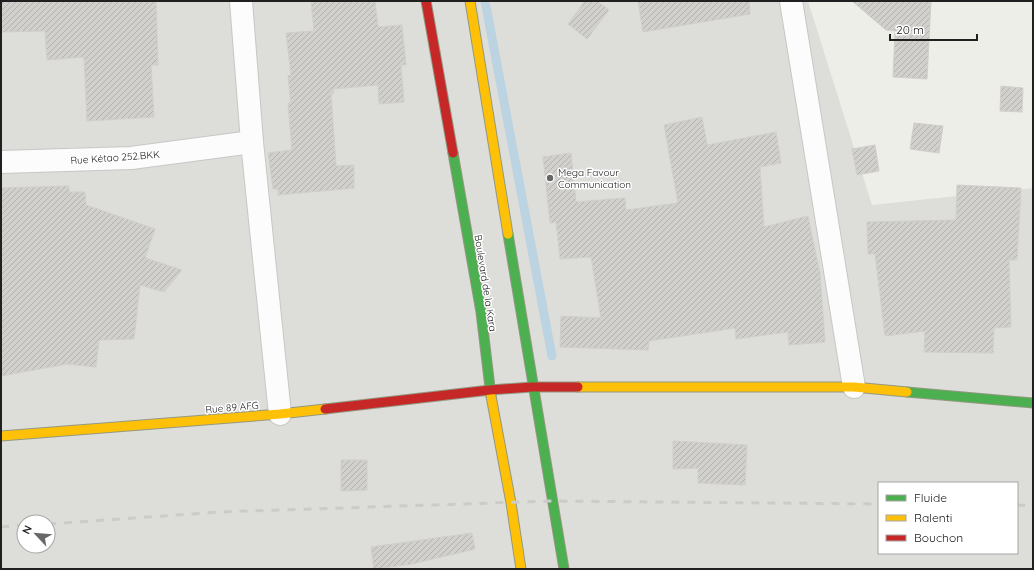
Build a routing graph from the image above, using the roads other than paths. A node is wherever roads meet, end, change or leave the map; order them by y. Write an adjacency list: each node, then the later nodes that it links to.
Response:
1 (241, 1): 5 (street)
2 (426, 1): 9 (main road, Boulevard de la Kara)
3 (470, 1): 8 (main road)
4 (792, 1): 7 (street)
5 (252, 142): 6 (street, Rue Kétao 252.BKK); 11 (street)
6 (1, 162)
7 (854, 386): 8 (main road, Rue 89 AFG); 10 (main road, Rue 89 AFG)
8 (532, 387): 9 (main road, Rue 89 AFG); 14 (main road)
9 (489, 390): 11 (main road, Rue 89 AFG); 13 (main road, Boulevard de la Kara)
10 (1033, 403)
11 (280, 414): 12 (main road, Rue 89 AFG)
12 (1, 436)
13 (521, 569)
14 (564, 569)

